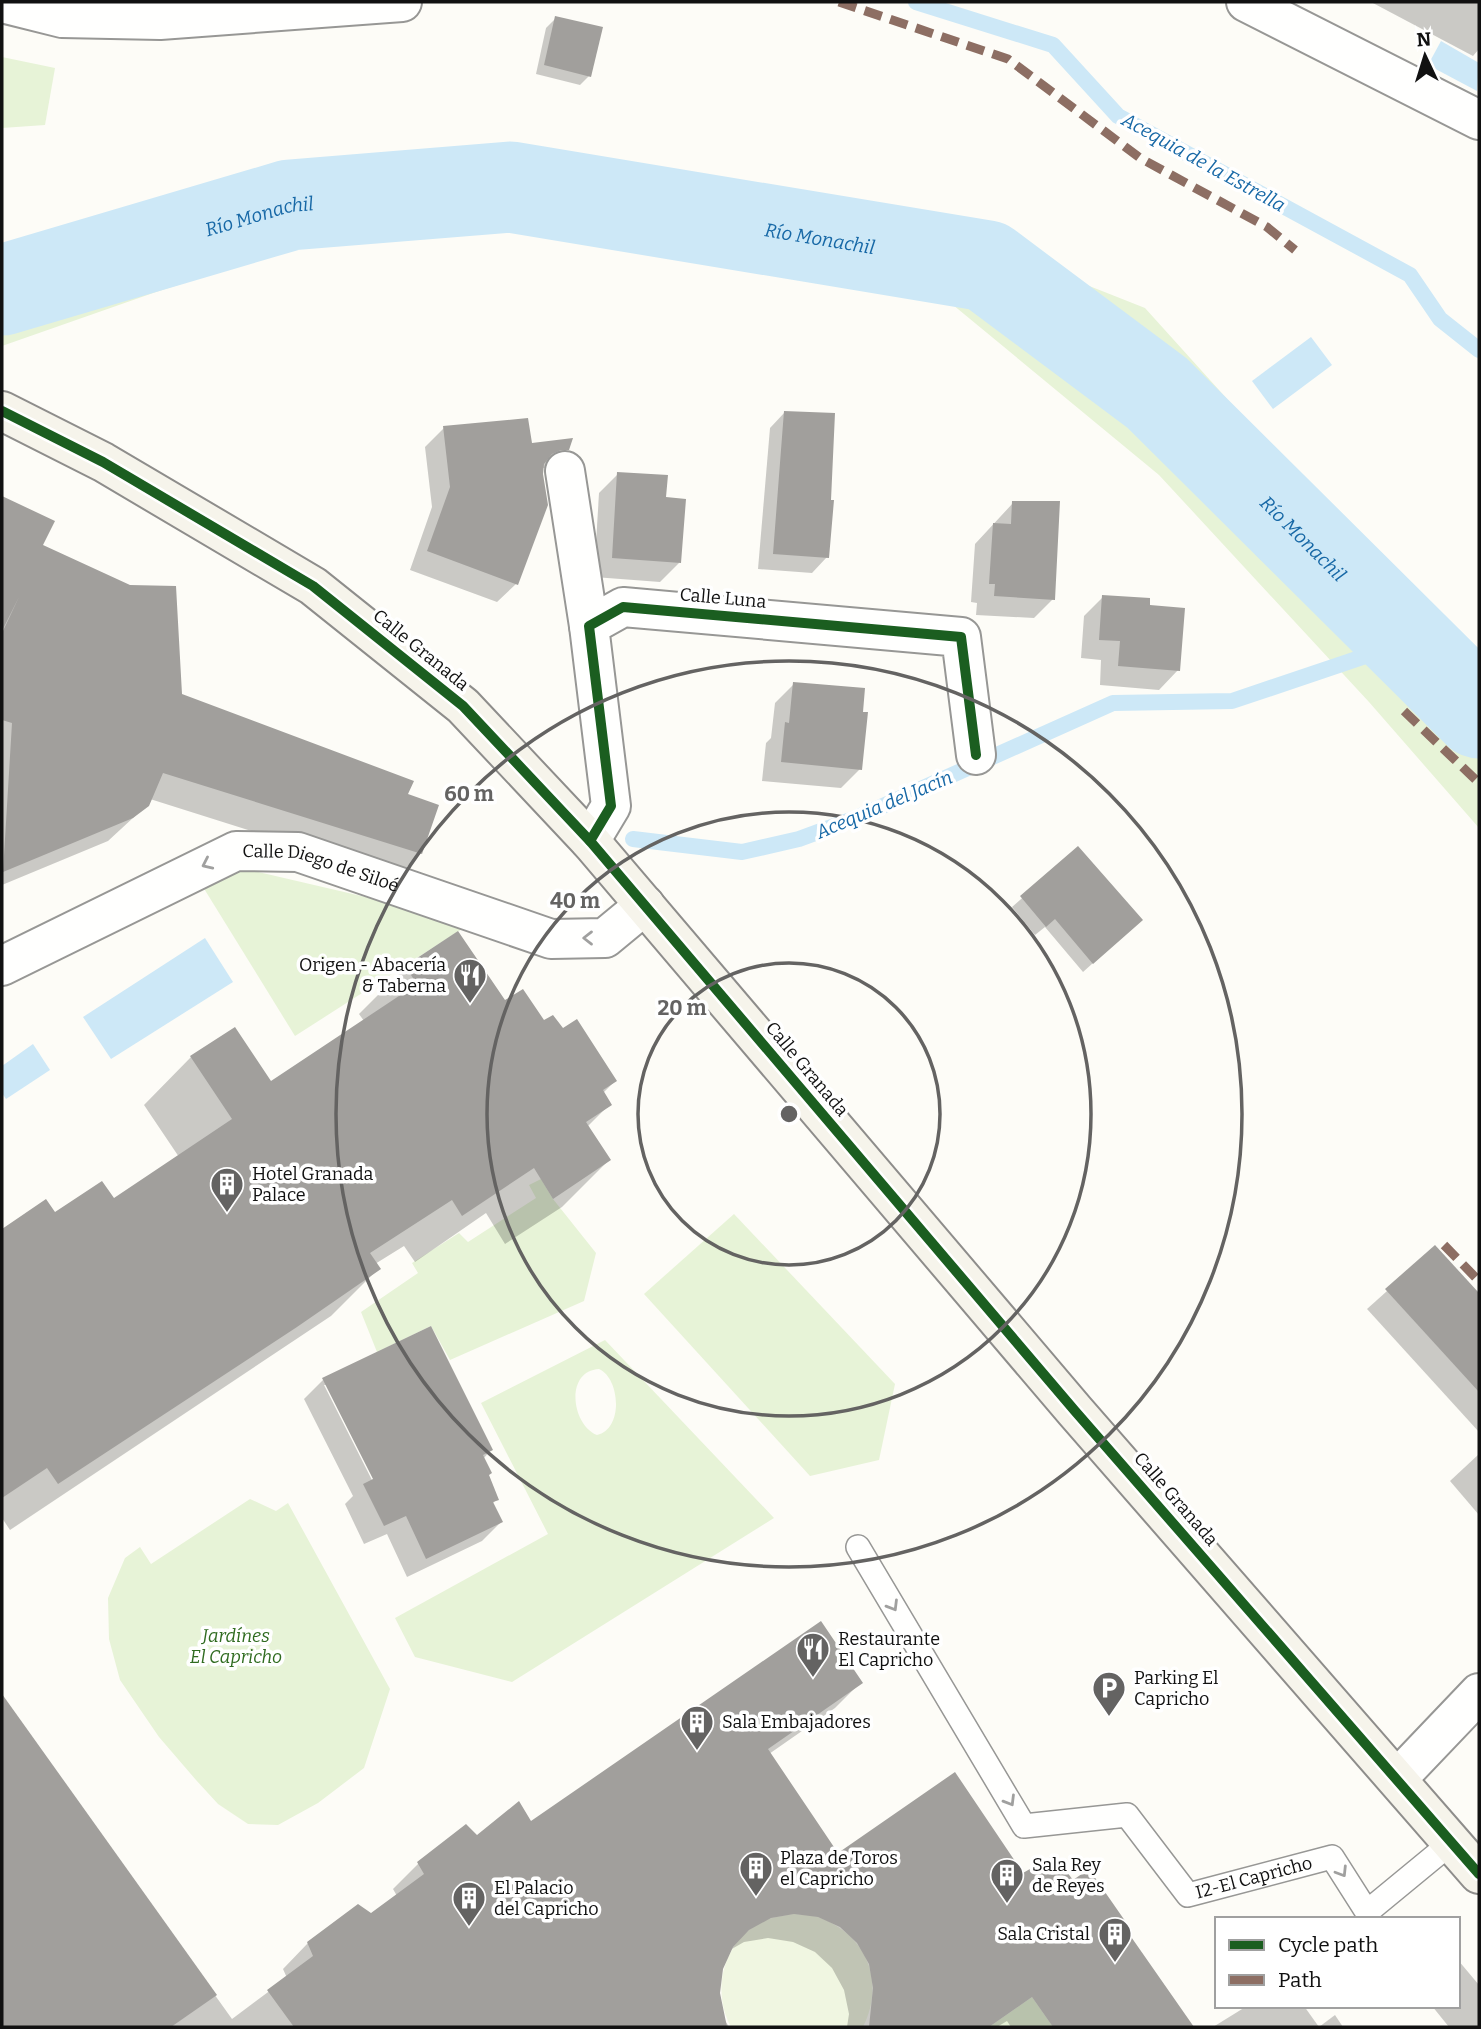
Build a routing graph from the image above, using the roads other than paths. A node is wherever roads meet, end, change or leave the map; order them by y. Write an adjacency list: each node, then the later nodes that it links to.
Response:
1 (402, 2): 3 (street)
2 (1246, 2): 4 (street)
3 (2, 4)
4 (1479, 120)
5 (2, 411): 9 (street, Calle Granada)
6 (565, 471): 7 (street)
7 (589, 626): 8 (street, Calle Luna); 9 (street)
8 (976, 755)
9 (590, 841): 10 (street, Calle Granada)
10 (645, 905): 11 (street, Calle Diego de Siloé, one-way to 11); 14 (street, Calle Granada)
11 (2, 965)
12 (859, 1548): 15 (lane, I2-El Capricho, one-way to 15)
13 (1479, 1693): 14 (street)
14 (1397, 1779): 15 (street, Calle Granada)
15 (1452, 1842): 16 (street, Calle Granada)
16 (1479, 1874)

